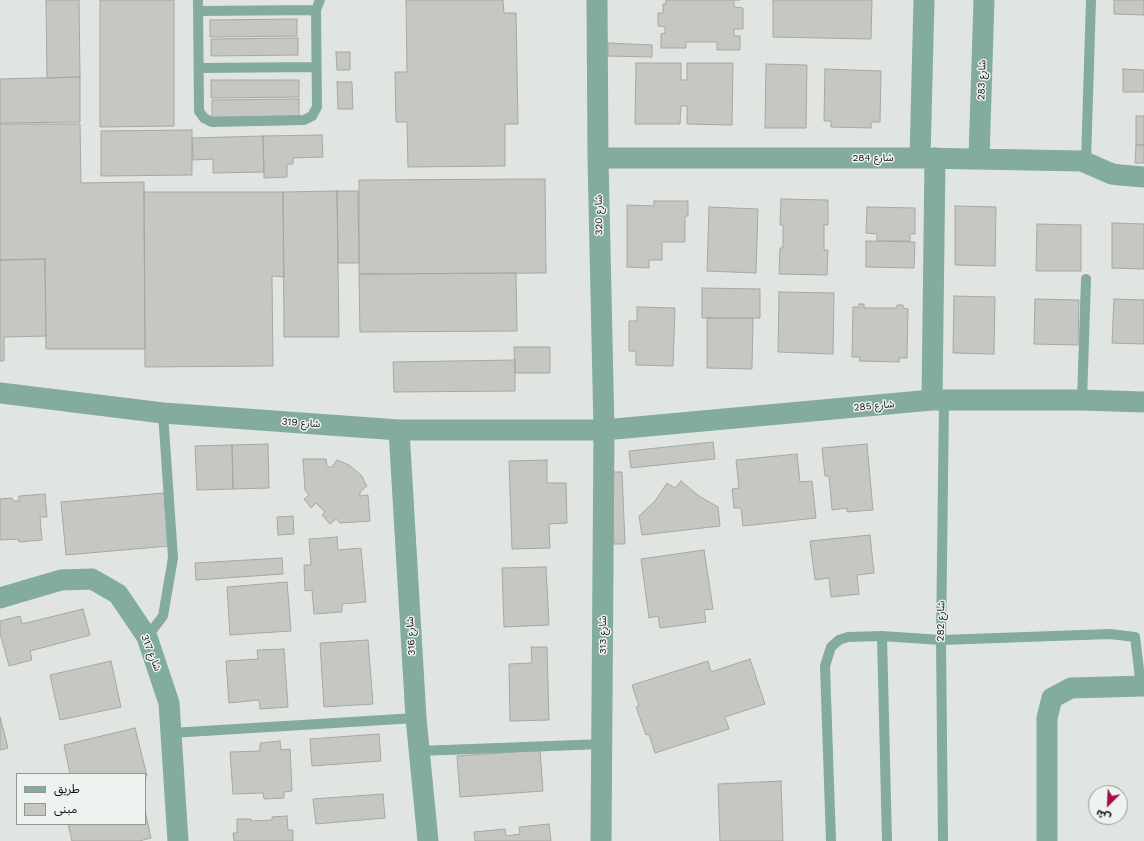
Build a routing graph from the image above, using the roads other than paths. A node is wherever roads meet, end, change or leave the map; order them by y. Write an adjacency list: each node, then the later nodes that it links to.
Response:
1 (198, 0): 7 (lane)
2 (597, 0): 10 (street, شارع 320)
3 (924, 0): 11 (street)
4 (984, 0): 12 (street, شارع 283)
5 (1091, 0): 13 (lane)
6 (318, 5): 7 (lane); 8 (lane)
7 (198, 11): 9 (lane)
8 (316, 67): 9 (lane); 9 (lane)
9 (199, 68)
10 (598, 158): 11 (street, شارع 284); 22 (street, شارع 320)
11 (928, 158): 12 (street, شارع 284); 18 (street)
12 (979, 160): 13 (street, شارع 284)
13 (1086, 161): 14 (street, شارع 284)
14 (1144, 176)
15 (1086, 279): 17 (lane)
16 (0, 393): 20 (street, شارع 319)
17 (1082, 400): 18 (street, شارع 285); 19 (street, شارع 285)
18 (938, 401): 22 (street, شارع 285); 26 (lane, شارع 282)
19 (1144, 402)
20 (163, 413): 21 (street, شارع 319); 25 (lane)
21 (399, 430): 22 (street, شارع 319); 28 (street, شارع 316)
22 (604, 430): 30 (street, شارع 313)
23 (0, 598): 25 (street, شارع 317)
24 (882, 636): 26 (lane); 35 (lane); 36 (lane)
25 (147, 638): 29 (street, شارع 317)
26 (941, 640): 27 (lane); 37 (lane, شارع 282)
27 (1143, 686): 38 (street)
28 (416, 718): 29 (lane); 31 (street, شارع 316)
29 (171, 733): 32 (street, شارع 317)
30 (602, 744): 31 (lane); 34 (street, شارع 313)
31 (419, 751): 33 (street, شارع 316)
32 (178, 841)
33 (428, 841)
34 (601, 841)
35 (831, 841)
36 (887, 841)
37 (943, 841)
38 (1047, 841)

